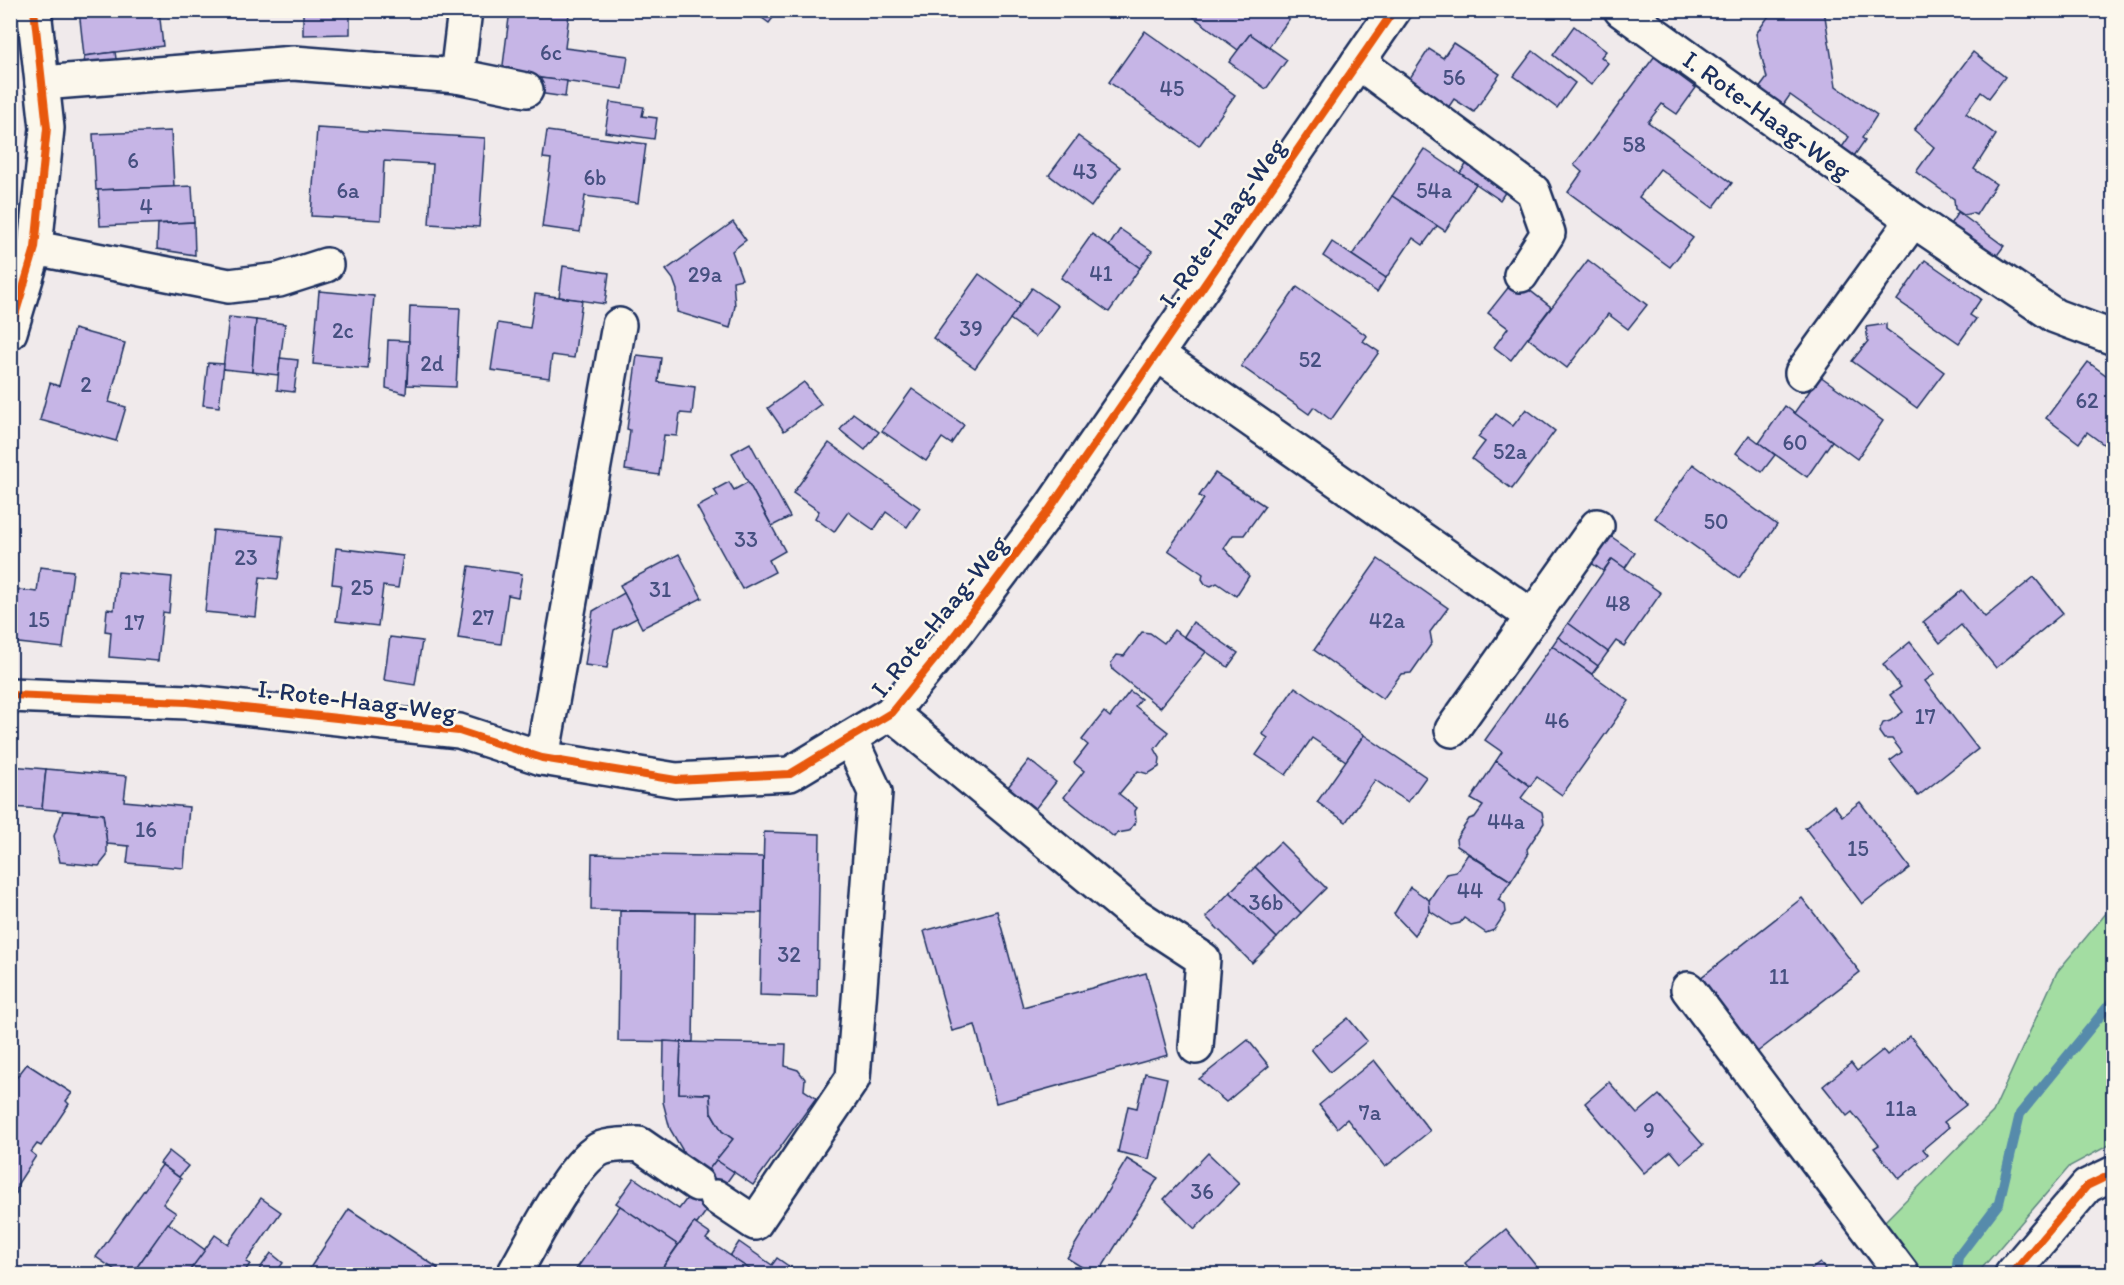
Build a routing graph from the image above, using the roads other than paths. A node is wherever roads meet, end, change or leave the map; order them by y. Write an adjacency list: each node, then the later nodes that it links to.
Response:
1 (34, 10): 7 (street)
2 (465, 10): 6 (street)
3 (1394, 10): 5 (street, I. Rote-Haag-Weg)
4 (1621, 10): 9 (street, I. Rote-Haag-Weg)
5 (1358, 62): 12 (street); 16 (street, I. Rote-Haag-Weg)
6 (457, 76): 7 (street); 8 (street)
7 (42, 83): 10 (street)
8 (526, 90)
9 (1913, 220): 15 (street, I. Rote-Haag-Weg); 17 (street)
10 (34, 248): 11 (street); 14 (street)
11 (326, 265)
12 (1521, 274)
13 (619, 325): 24 (street)
14 (10, 332)
15 (2114, 338)
16 (1157, 354): 19 (street); 21 (street, I. Rote-Haag-Weg)
17 (1802, 373)
18 (1597, 526): 19 (street)
19 (1533, 617): 22 (street)
20 (10, 695): 24 (street, I. Rote-Haag-Weg)
21 (891, 713): 23 (street, I. Rote-Haag-Weg); 26 (street, I. Rote-Haag-Weg)
22 (1452, 730)
23 (850, 738): 24 (street, I. Rote-Haag-Weg); 28 (street)
24 (542, 758)
25 (1688, 989): 29 (street)
26 (1196, 1047)
27 (2114, 1173): 30 (street)
28 (514, 1275)
29 (1902, 1275)
30 (2012, 1275)

